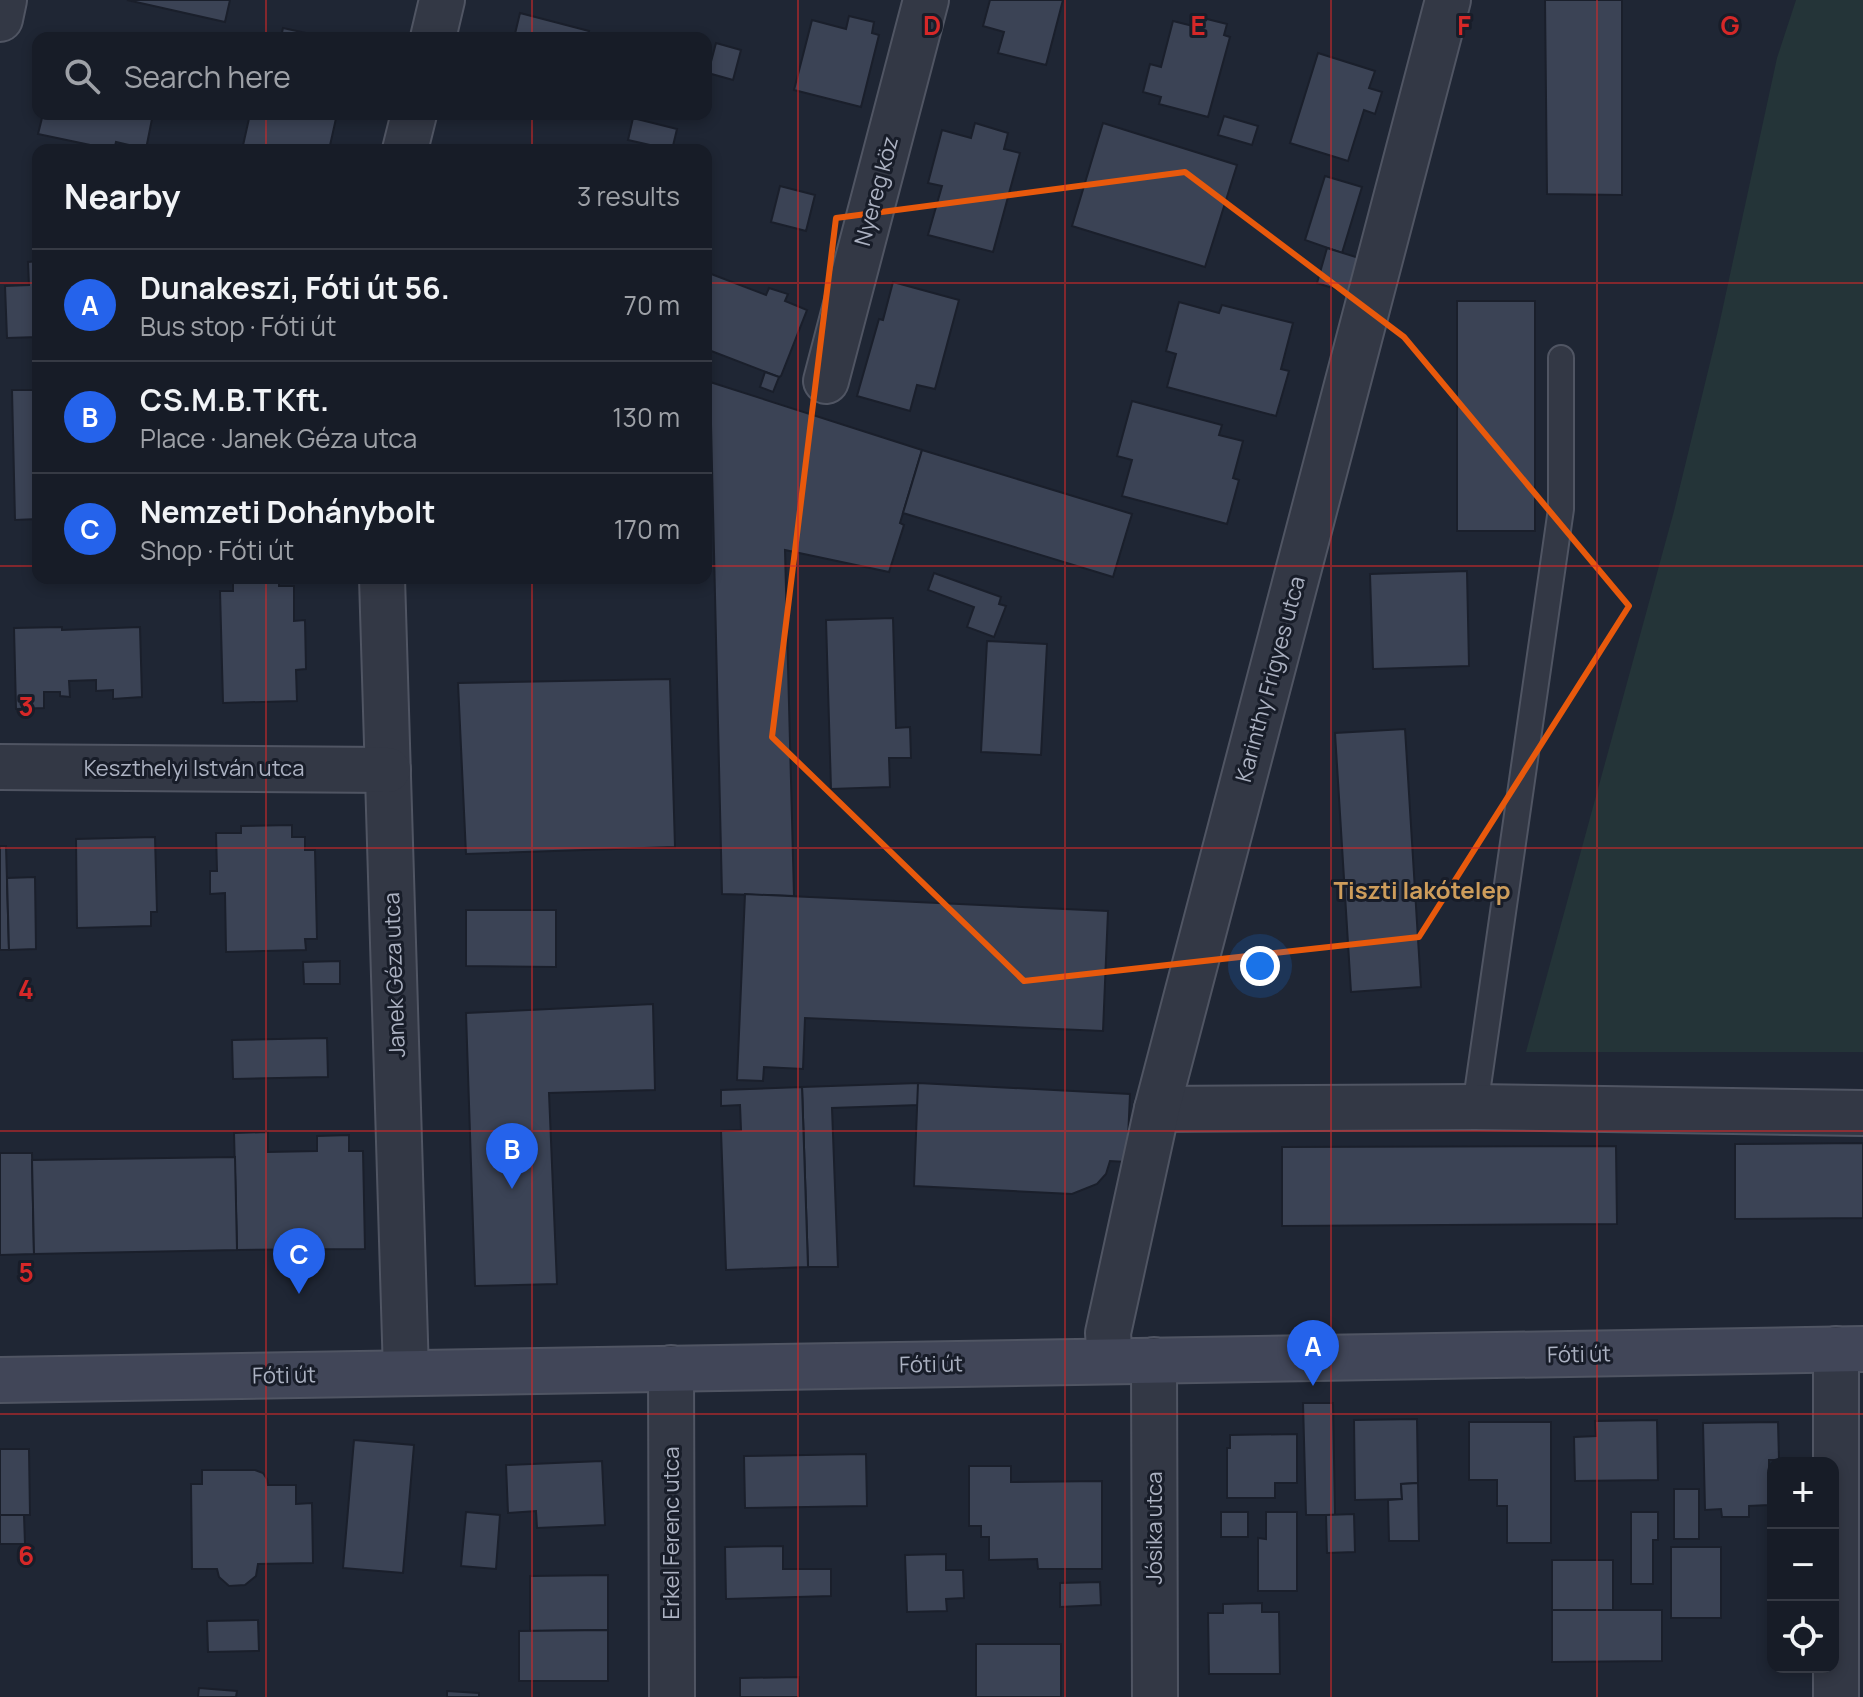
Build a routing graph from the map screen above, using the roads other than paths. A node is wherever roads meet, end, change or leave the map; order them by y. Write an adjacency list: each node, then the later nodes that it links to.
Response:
1 (4, 0): 5 (street)
2 (442, 0): 6 (street)
3 (926, 0): 10 (street, Nyereg köz)
4 (1448, 0): 15 (street, Karinthy Frigyes utca)
5 (0, 19)
6 (434, 32)
7 (412, 120): 8 (street)
8 (406, 144)
9 (1561, 358): 14 (lane)
10 (826, 381)
11 (382, 584): 13 (street, Janek Géza utca)
12 (0, 767): 13 (street, Keszthelyi István utca)
13 (388, 770): 21 (street, Janek Géza utca)
14 (1475, 1107): 15 (street); 16 (street)
15 (1157, 1109): 19 (street, Karinthy Frigyes utca)
16 (1863, 1113)
17 (1849, 1349): 18 (main road, Fóti út); 25 (street)
18 (1154, 1360): 19 (main road, Fóti út); 24 (street, Jósika utca)
19 (1110, 1361): 20 (main road, Fóti út)
20 (671, 1368): 21 (main road, Fóti út); 23 (street, Erkel Ferenc utca)
21 (406, 1373): 22 (main road, Fóti út)
22 (0, 1380)
23 (672, 1697)
24 (1155, 1697)
25 (1836, 1697)

